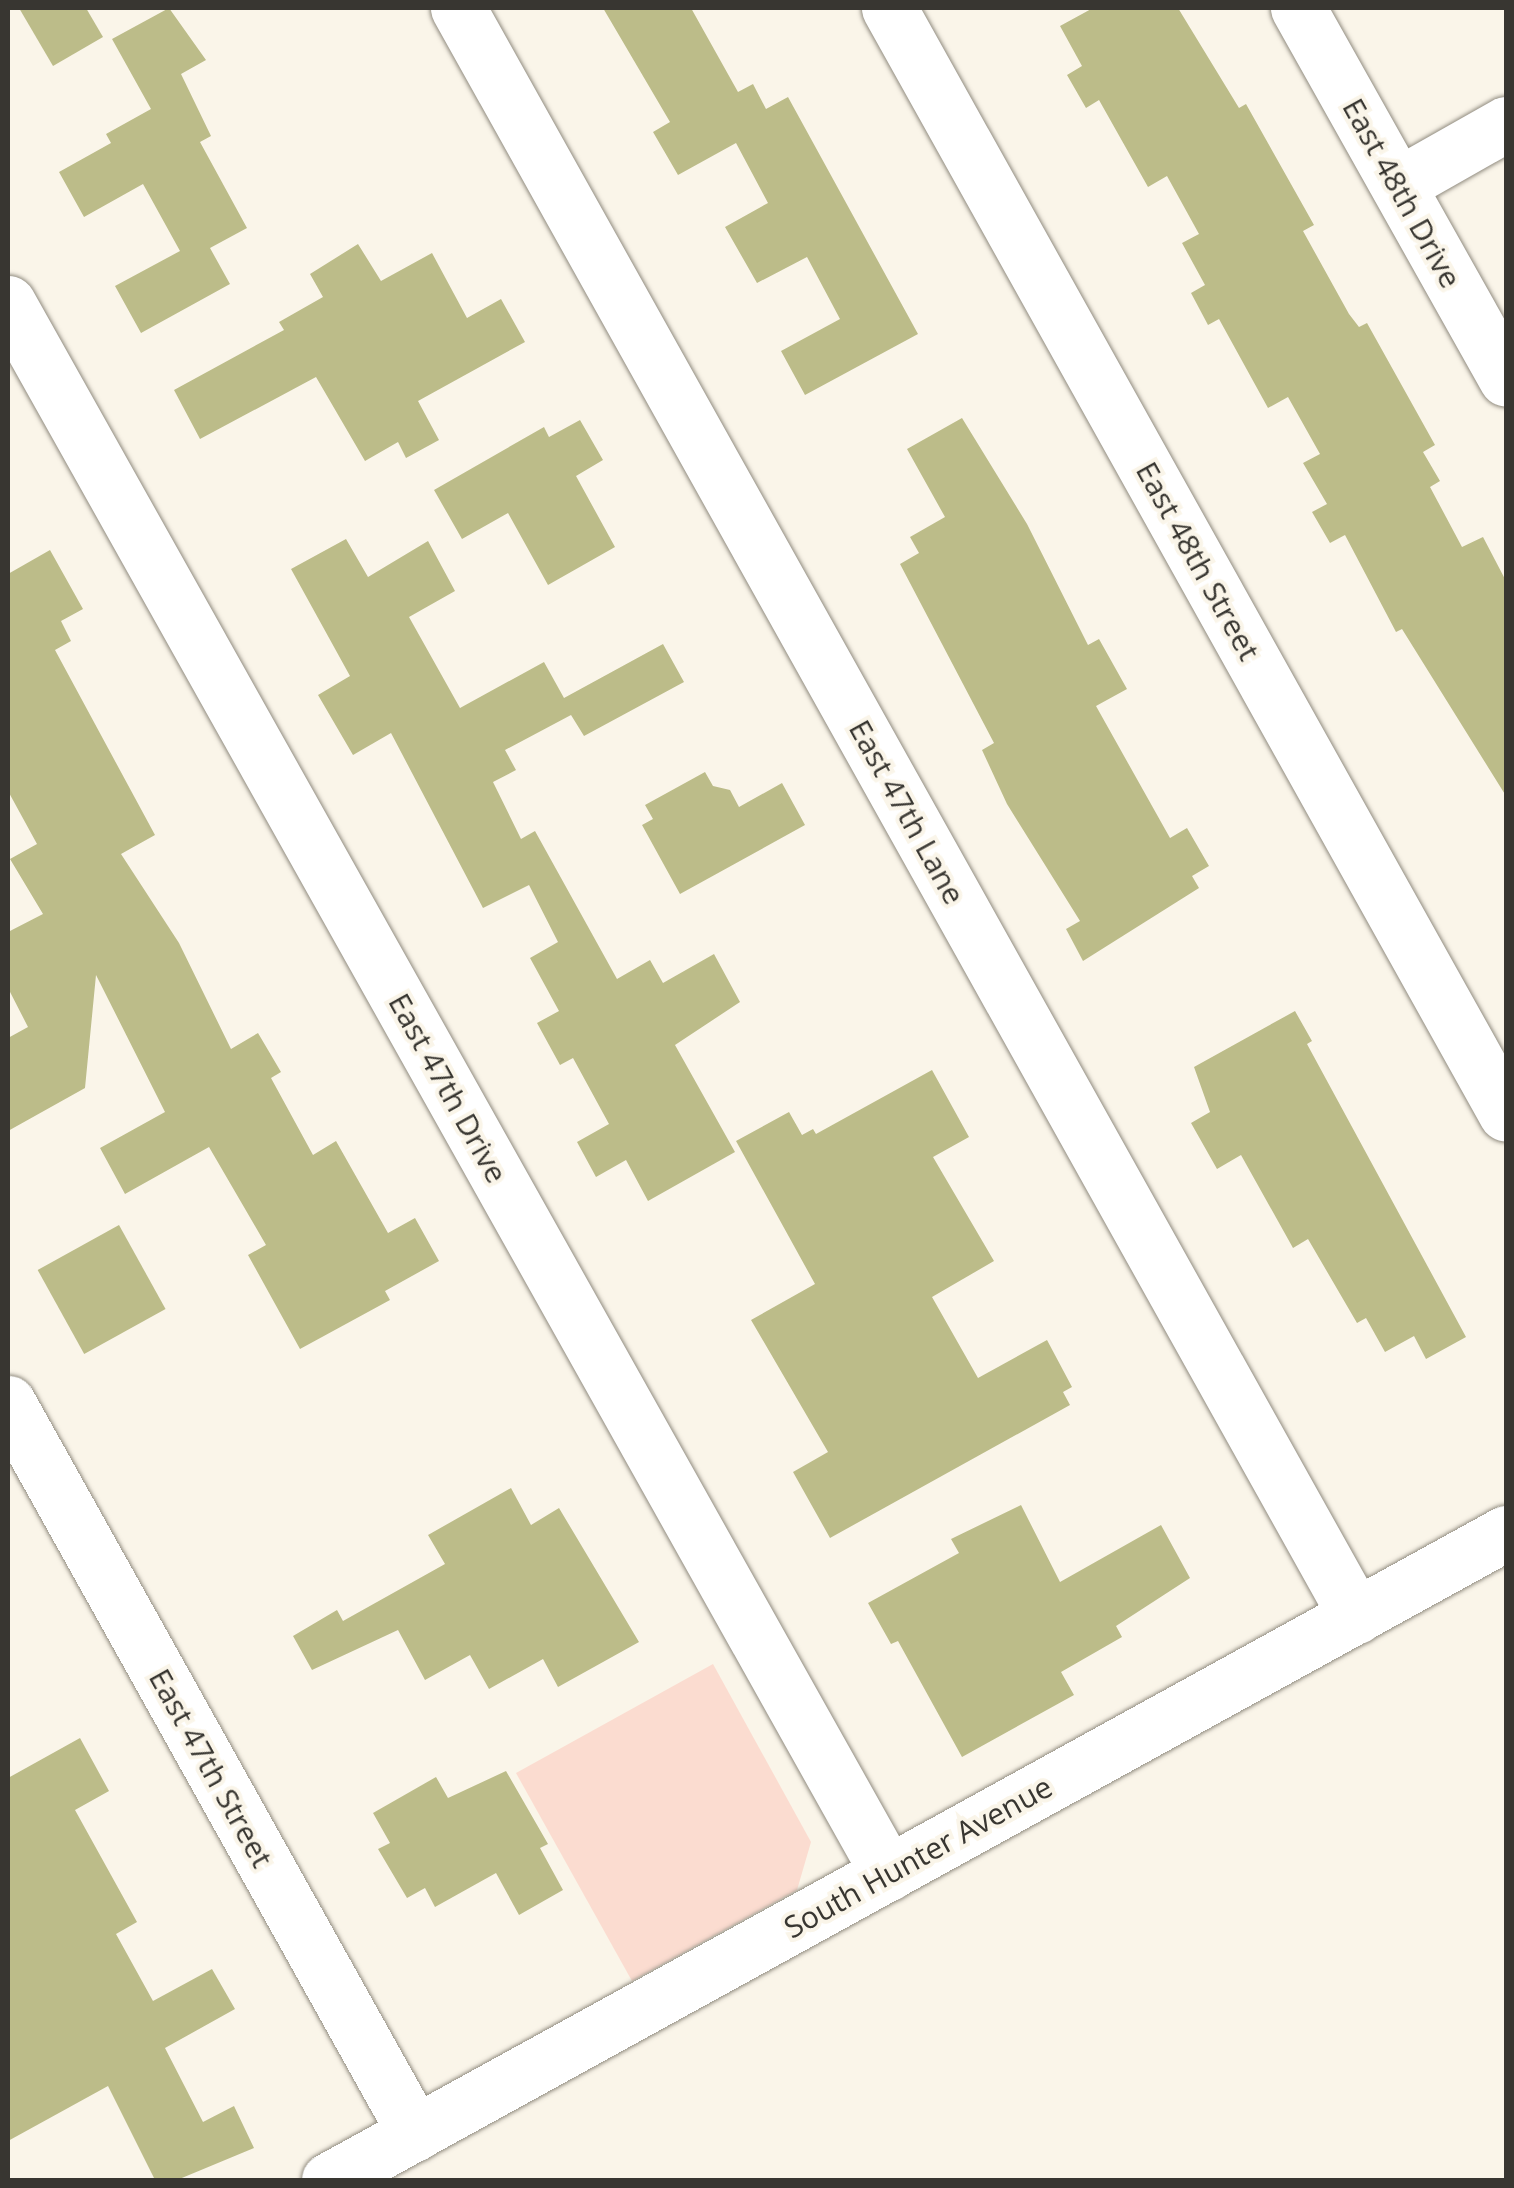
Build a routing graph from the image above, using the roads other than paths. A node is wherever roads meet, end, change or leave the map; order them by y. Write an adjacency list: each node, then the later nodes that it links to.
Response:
1 (458, 8): 11 (street, East 47th Lane)
2 (889, 8): 8 (street, East 48th Street)
3 (1298, 8): 5 (street, East 48th Drive)
4 (1506, 124): 5 (street)
5 (1398, 185): 7 (street, East 48th Drive)
6 (8, 303): 12 (street, East 47th Drive)
7 (1506, 380)
8 (1506, 1114)
9 (8, 1403): 13 (street, East 47th Street)
10 (1506, 1533): 11 (street, South Hunter Avenue)
11 (1356, 1616): 12 (street, South Hunter Avenue)
12 (888, 1873): 13 (street, South Hunter Avenue)
13 (416, 2133): 14 (street, South Hunter Avenue)
14 (328, 2180)

